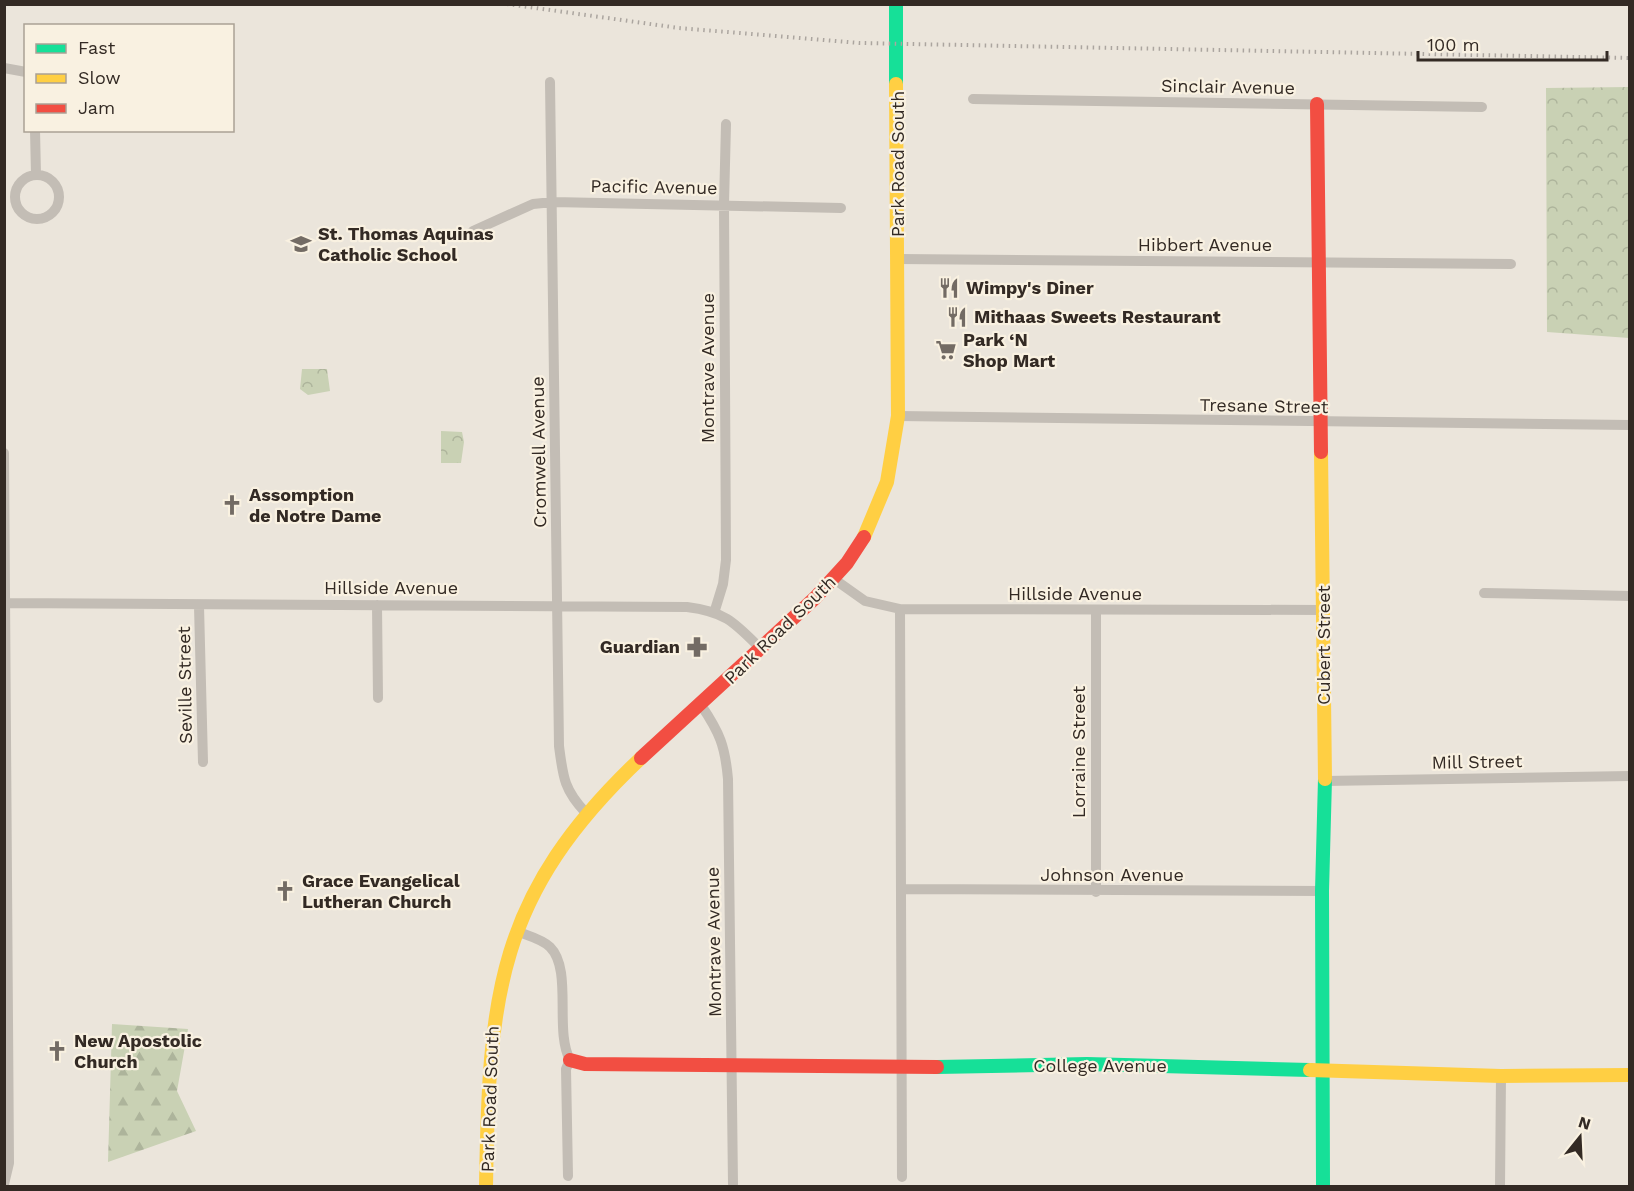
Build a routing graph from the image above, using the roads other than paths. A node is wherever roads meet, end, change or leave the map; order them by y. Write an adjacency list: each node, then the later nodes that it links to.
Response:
1 (896, 4): 15 (street, Park Road South)
2 (4, 68): 3 (street)
3 (24, 72)
4 (550, 82): 11 (street, Cromwell Avenue)
5 (973, 99): 6 (street, Sinclair Avenue)
6 (1317, 104): 7 (street, Sinclair Avenue); 16 (street, Cubert Street)
7 (1482, 107)
8 (726, 124): 12 (street, Montrave Avenue)
9 (35, 132): 10 (street)
10 (36, 175): 10 (street)
11 (553, 202): 12 (street, Pacific Avenue); 14 (street, Pacific Avenue); 26 (street, Cromwell Avenue)
12 (724, 204): 13 (street, Pacific Avenue); 30 (street, Montrave Avenue)
13 (841, 208)
14 (473, 231)
15 (898, 259): 16 (street, Hibbert Avenue); 18 (street, Park Road South)
16 (1318, 262): 17 (street, Hibbert Avenue); 19 (street, Cubert Street)
17 (1511, 264)
18 (898, 416): 19 (street, Tresane Street); 22 (street, Park Road South)
19 (1320, 423): 20 (street, Tresane Street); 31 (street, Cubert Street)
20 (1629, 424)
21 (4, 453): 25 (street)
22 (834, 579): 29 (street, Hillside Avenue); 33 (street, Park Road South)
23 (1484, 592): 24 (street)
24 (1629, 596)
25 (6, 603): 28 (street, Hillside Avenue); 44 (street)
26 (557, 604): 27 (street, Hillside Avenue); 30 (street, Hillside Avenue); 39 (street, Cromwell Avenue)
27 (377, 605): 28 (street, Hillside Avenue); 34 (street)
28 (199, 606): 36 (street, Seville Street)
29 (900, 609): 32 (street, Hillside Avenue); 40 (street)
30 (715, 610): 33 (street)
31 (1324, 610): 32 (street, Hillside Avenue); 38 (street, Cubert Street)
32 (1096, 611): 42 (street, Lorraine Street)
33 (761, 649): 35 (street, Park Road South)
34 (378, 698)
35 (700, 705): 39 (street, Park Road South); 46 (street, Montrave Avenue)
36 (203, 762)
37 (1629, 776): 38 (street, Mill Street)
38 (1325, 781): 41 (street, Cubert Street)
39 (586, 813): 43 (street, Park Road South)
40 (901, 890): 42 (street, Johnson Avenue); 47 (street)
41 (1322, 891): 42 (street, Johnson Avenue); 48 (street, Cubert Street)
42 (1096, 892)
43 (516, 931): 45 (street); 55 (street, Park Road South)
44 (6, 1043): 53 (street)
45 (570, 1060): 46 (street, College Avenue); 51 (street)
46 (732, 1066): 47 (street, College Avenue); 54 (street, Montrave Avenue)
47 (902, 1068): 48 (street, College Avenue); 52 (street)
48 (1325, 1071): 50 (street, College Avenue); 56 (street, Cubert Street)
49 (1629, 1075): 50 (street, College Avenue)
50 (1501, 1076): 57 (street)
51 (568, 1176)
52 (902, 1177)
53 (4, 1184)
54 (733, 1184)
55 (486, 1186)
56 (1323, 1186)
57 (1500, 1186)

